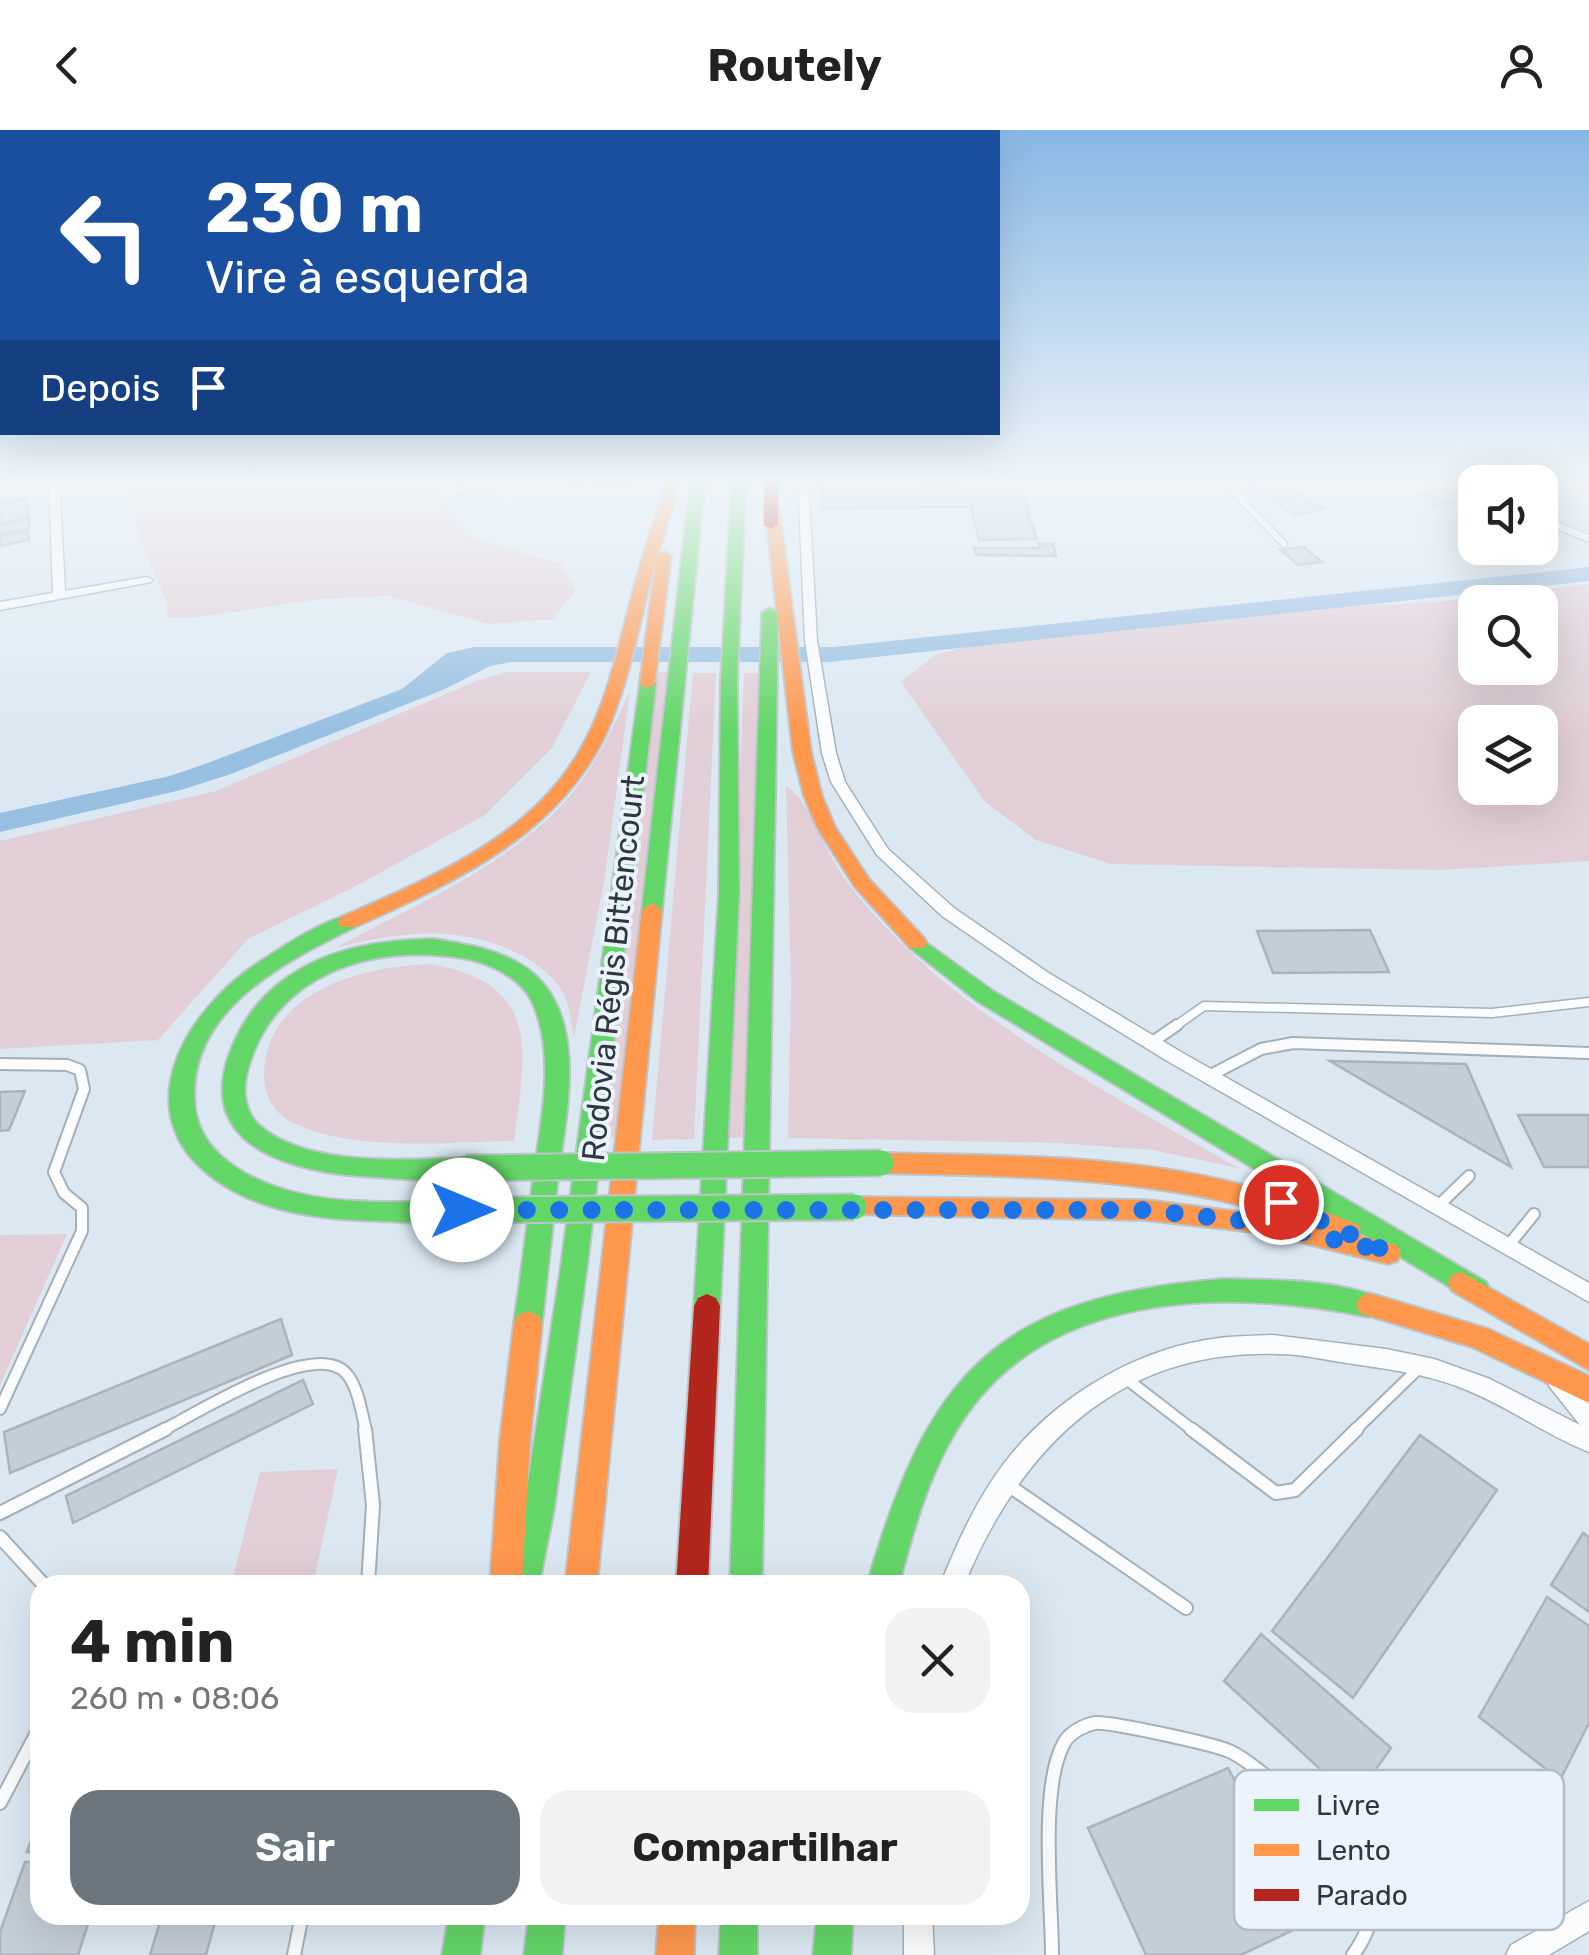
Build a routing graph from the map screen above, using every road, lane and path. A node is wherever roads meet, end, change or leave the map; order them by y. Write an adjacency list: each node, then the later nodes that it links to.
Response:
1 (58, 562): 9 (street)
2 (650, 562): 26 (main road, bridge)
3 (663, 562): 45 (main road)
4 (689, 562): 46 (main road, Rodovia Régis Bittencourt)
5 (735, 562): 47 (main road)
6 (779, 562): 11 (main road)
7 (796, 562): 11 (street)
8 (147, 580): 9 (street)
9 (59, 596): 10 (street)
10 (0, 606)
11 (789, 643): 12 (main road); 48 (main road)
12 (804, 680): 14 (street); 27 (main road)
13 (1589, 1002): 14 (lane)
14 (1151, 1042): 17 (street)
15 (1589, 1053): 17 (lane)
16 (0, 1064): 36 (lane)
17 (1208, 1076): 23 (street)
18 (547, 1167): 26 (main road, bridge)
19 (547, 1167): 20 (main road, bridge)
20 (547, 1167)
21 (547, 1167): 44 (main road, bridge)
22 (1469, 1176): 23 (lane)
23 (1438, 1206): 25 (street)
24 (1534, 1214): 25 (lane)
25 (1508, 1246): 28 (street)
26 (1388, 1252): 27 (main road)
27 (1477, 1290): 29 (main road)
28 (1589, 1293)
29 (1508, 1308): 30 (main road); 31 (main road)
30 (1589, 1337)
31 (1589, 1358)
32 (1530, 1360): 35 (main road); 37 (street); 49 (main road)
33 (1421, 1366): 34 (street); 34 (lane); 38 (street)
34 (1124, 1376): 39 (street)
35 (1589, 1390)
36 (0, 1409)
37 (1589, 1420)
38 (1589, 1441)
39 (1002, 1481): 50 (street); 51 (lane)
40 (0, 1513): 43 (lane)
41 (0, 1537): 42 (lane)
42 (35, 1575)
43 (369, 1575)
44 (507, 1575)
45 (525, 1575)
46 (582, 1575)
47 (693, 1575)
48 (746, 1575)
49 (887, 1575)
50 (956, 1575)
51 (1186, 1608)
52 (30, 1744): 54 (lane)
53 (1256, 1770): 73 (lane)
54 (2, 1794)
55 (1589, 1915): 64 (street)
56 (300, 1925): 66 (lane)
57 (466, 1925): 67 (main road)
58 (546, 1925): 68 (main road)
59 (676, 1925): 69 (main road)
60 (739, 1925): 70 (main road)
61 (834, 1925): 71 (main road)
62 (918, 1925): 72 (street)
63 (1368, 1930): 74 (lane)
64 (1564, 1930)
65 (1564, 1930): 75 (street)
66 (294, 1955)
67 (461, 1955)
68 (542, 1955)
69 (675, 1955)
70 (738, 1955)
71 (832, 1955)
72 (918, 1955)
73 (1052, 1955)
74 (1354, 1955)
75 (1521, 1955)

